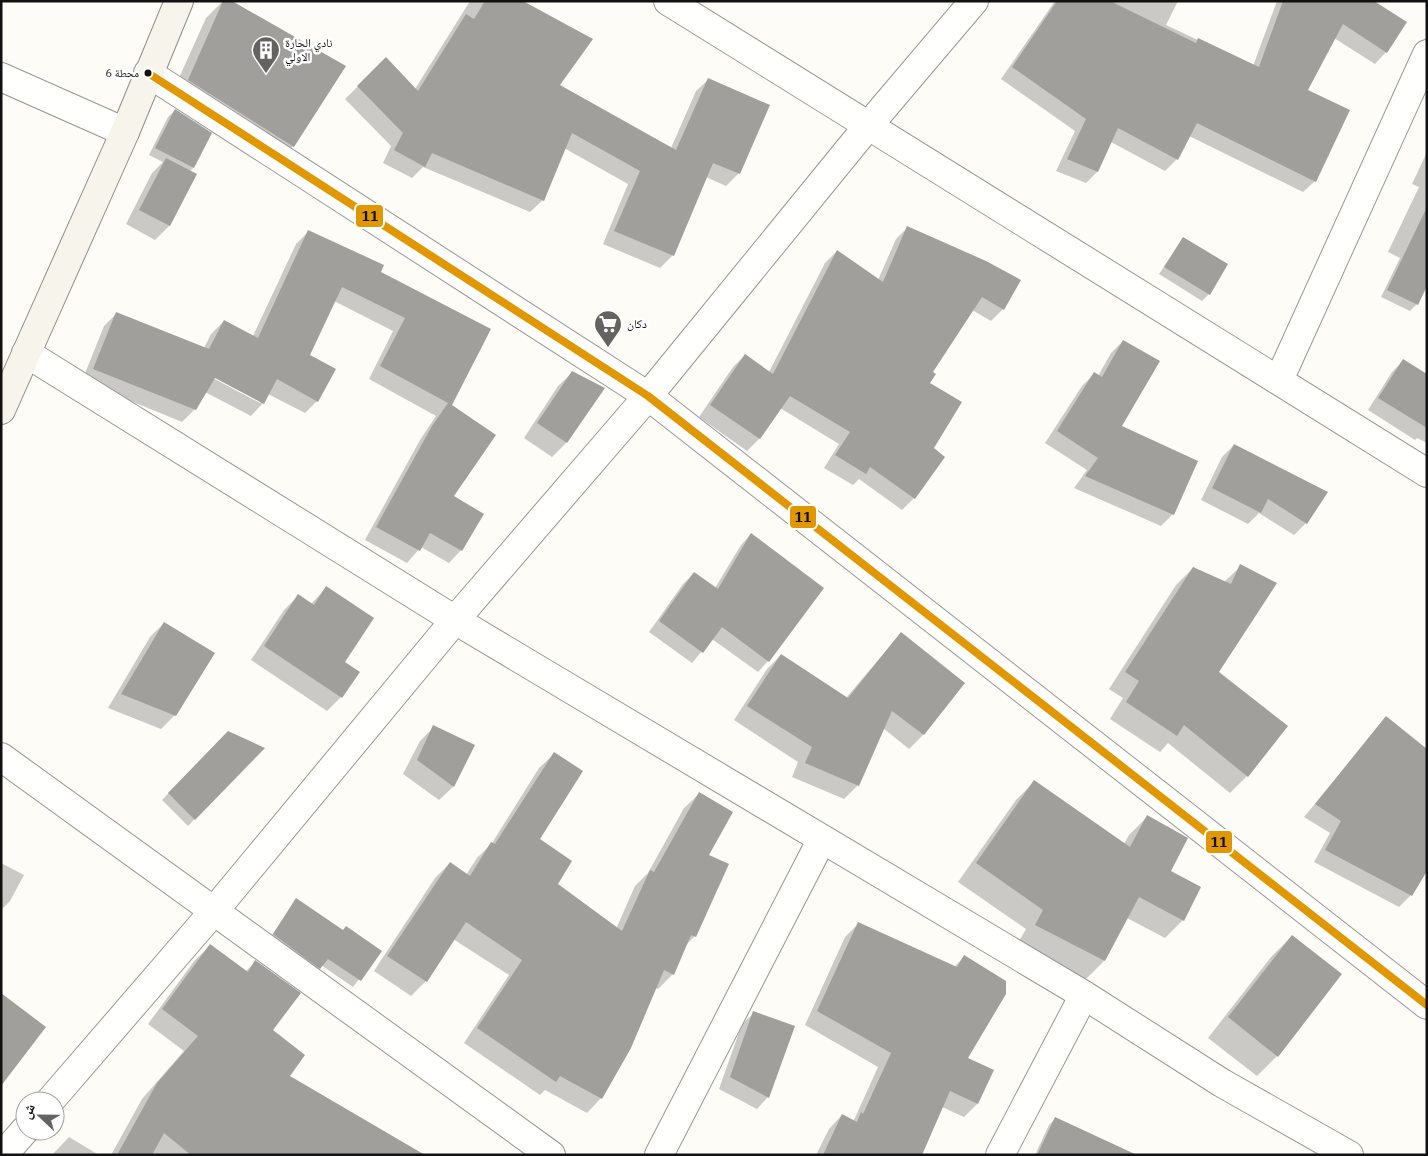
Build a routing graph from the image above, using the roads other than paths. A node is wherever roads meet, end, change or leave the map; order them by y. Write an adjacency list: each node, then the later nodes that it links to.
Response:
1 (178, 1): 5 (street)
2 (668, 1): 7 (street)
3 (974, 1): 7 (street)
4 (1427, 54): 10 (street)
5 (148, 73): 8 (street); 11 (street)
6 (1, 77): 8 (street)
7 (868, 126): 10 (street); 11 (street)
8 (125, 132): 9 (street)
9 (26, 353): 12 (street); 14 (street)
10 (1279, 380): 13 (street)
11 (648, 396): 14 (street); 19 (street)
12 (1, 410)
13 (1427, 473)
14 (455, 620): 16 (street); 17 (street)
15 (1, 756): 17 (street)
16 (822, 839): 18 (street); 24 (street)
17 (214, 911): 20 (street); 23 (street)
18 (1084, 995): 25 (street); 26 (street)
19 (1427, 1005)
20 (59, 1091)
21 (15, 1141): 22 (street)
22 (3, 1155)
23 (551, 1155)
24 (659, 1155)
25 (1000, 1155)
26 (1349, 1155)

